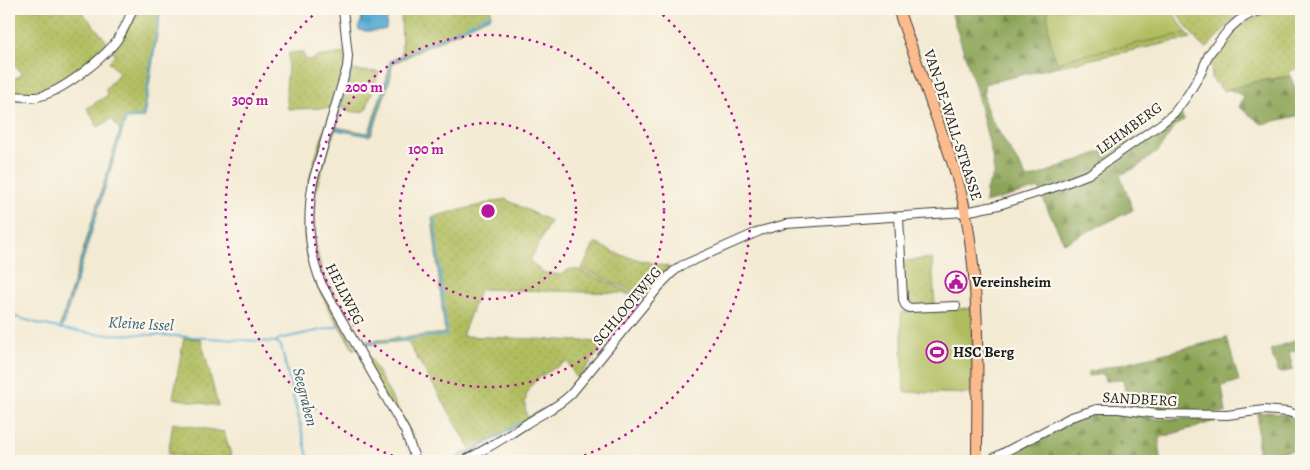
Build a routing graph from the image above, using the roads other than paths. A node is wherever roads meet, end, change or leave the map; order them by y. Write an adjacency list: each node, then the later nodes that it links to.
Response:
1 (133, 9): 5 (street)
2 (343, 9): 10 (street, HELLWEG)
3 (898, 9): 6 (main road, VAN-DE-WALL-STRASSE)
4 (1266, 9): 6 (street, LEHMBERG)
5 (9, 96)
6 (965, 212): 7 (street, SCHLOOTWEG); 12 (main road, VAN-DE-WALL-STRASSE)
7 (899, 217): 8 (street); 11 (street, SCHLOOTWEG)
8 (956, 306)
9 (1301, 416): 13 (street, SANDBERG)
10 (416, 461)
11 (463, 461)
12 (977, 461)
13 (988, 461)

